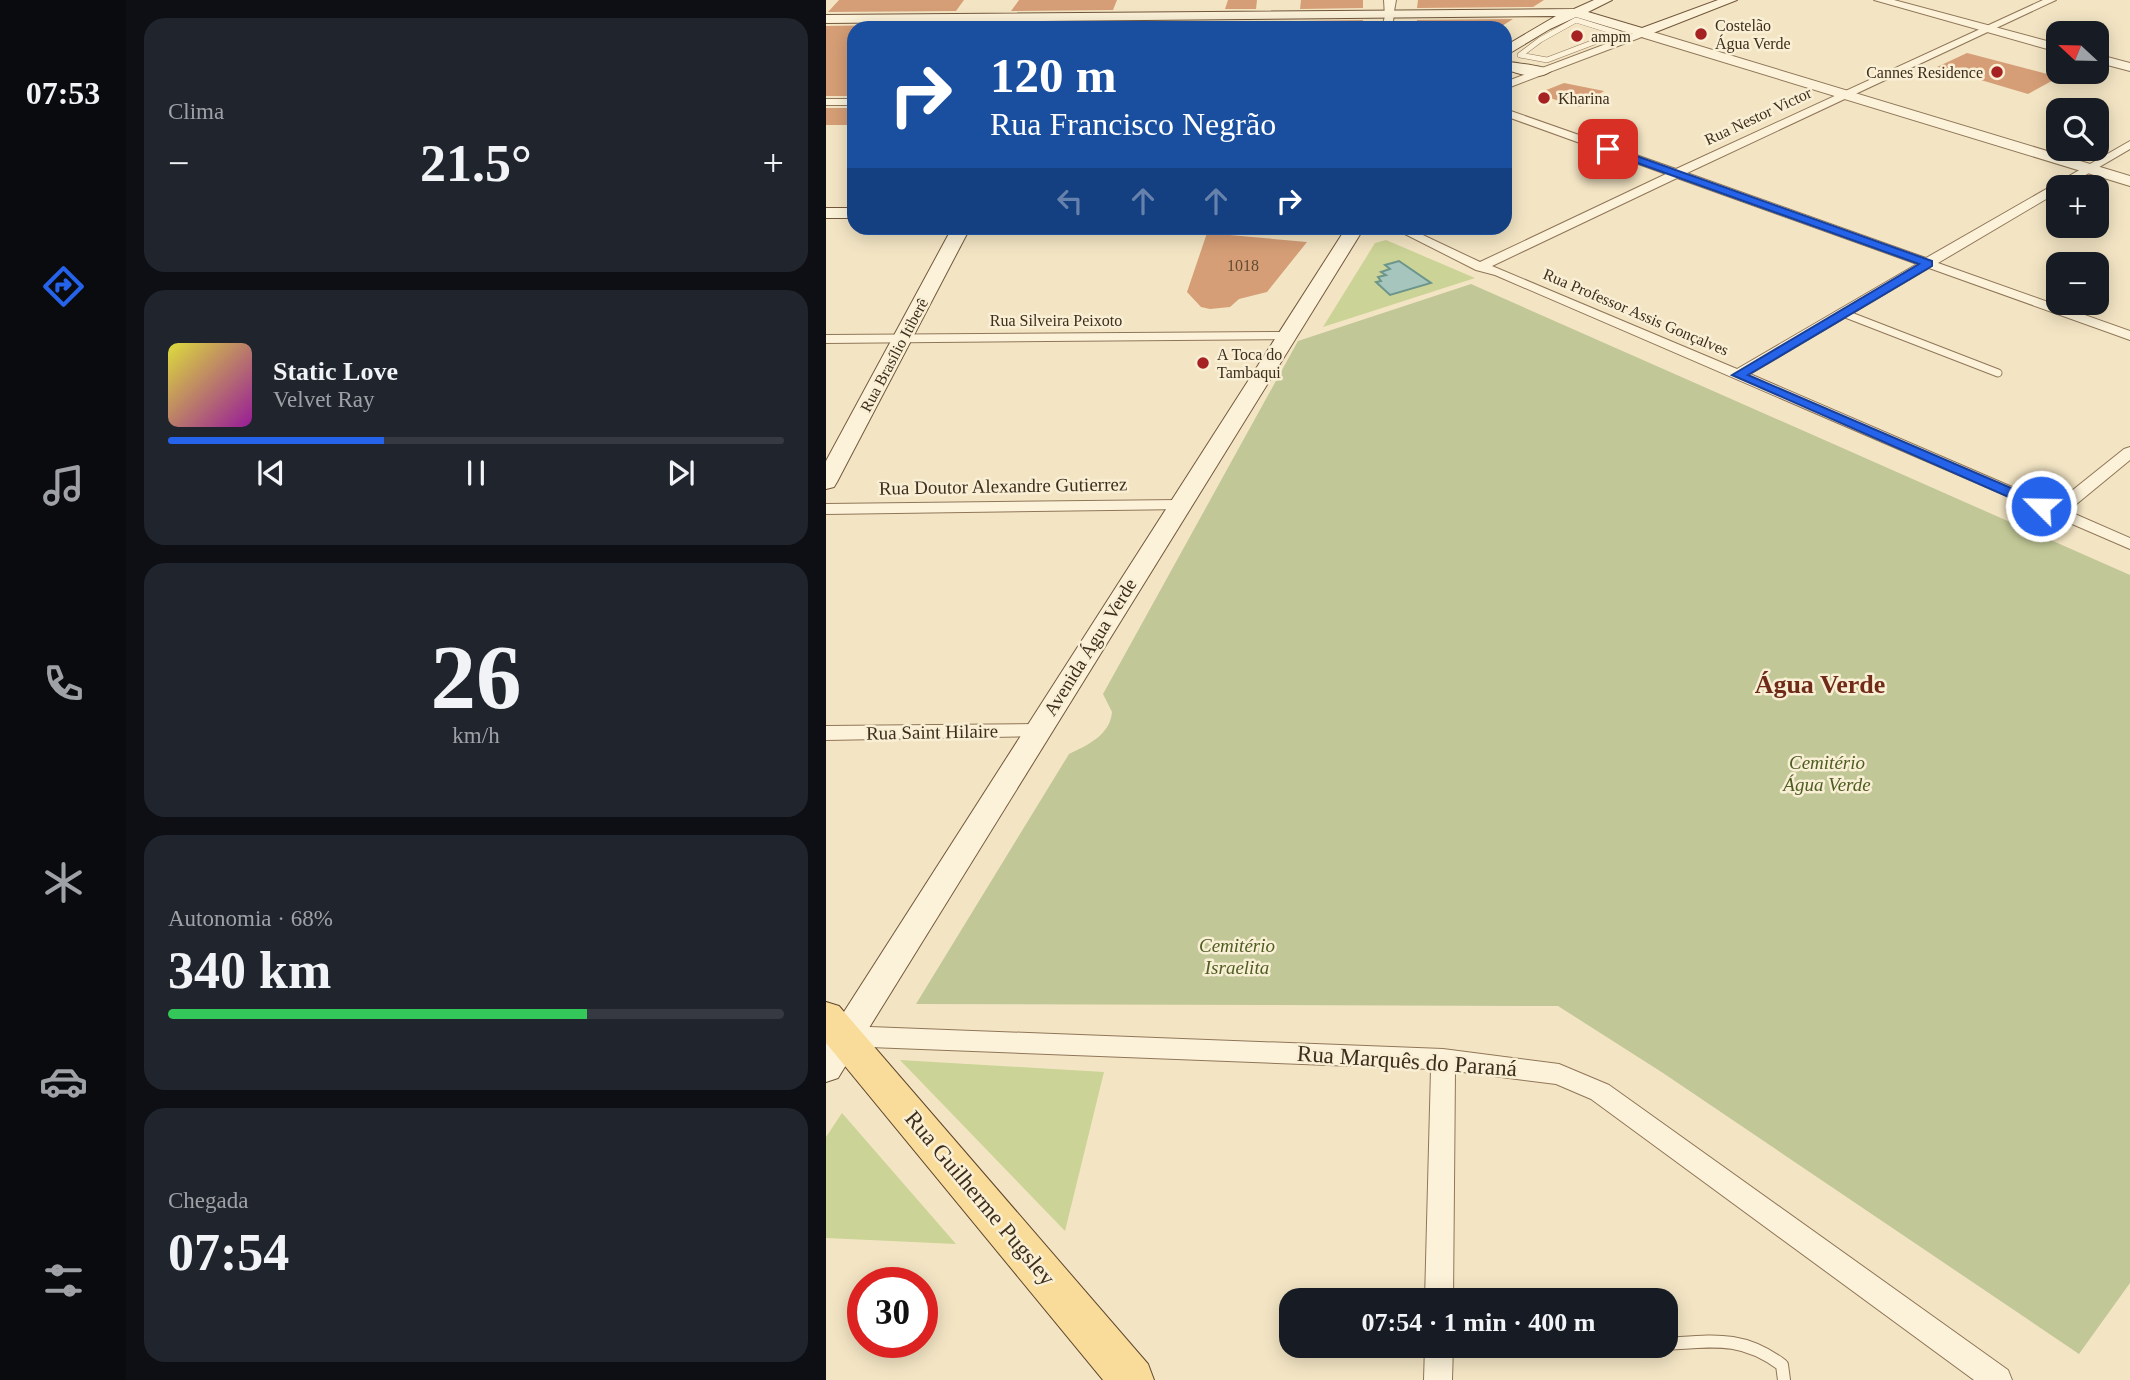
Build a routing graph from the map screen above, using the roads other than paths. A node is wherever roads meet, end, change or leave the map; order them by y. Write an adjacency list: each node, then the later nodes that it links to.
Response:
1 (1083, 0): 10 (main road)
2 (1605, 0): 6 (main road)
3 (1730, 0): 13 (main road)
4 (1880, 0): 12 (street)
5 (2049, 0): 12 (street, Rua Nestor Victor)
6 (1572, 12): 7 (main road); 13 (main road); 15 (main road)
7 (1389, 14): 11 (main road)
8 (826, 19): 9 (main road)
9 (989, 21)
10 (1072, 21)
11 (1111, 21)
12 (1988, 29): 14 (street); 22 (street, Rua Nestor Victor)
13 (1643, 33): 20 (street); 22 (street)
14 (2046, 45)
15 (1512, 47)
16 (1520, 55): 16 (lane)
17 (2109, 61): 19 (street)
18 (1512, 67): 20 (main road)
19 (2130, 67)
20 (1545, 71): 21 (street)
21 (1512, 83)
22 (1846, 95): 27 (street); 28 (street, Rua Nestor Victor)
23 (826, 102): 24 (street)
24 (847, 102)
25 (1512, 115): 28 (street)
26 (2130, 144): 27 (street)
27 (2089, 168): 29 (street); 35 (street)
28 (1677, 174): 35 (street); 36 (street, Rua Nestor Victor)
29 (2130, 181)
30 (826, 213): 31 (main road)
31 (847, 213)
32 (957, 235): 40 (main road, Rua Brasílio Itiberê)
33 (1351, 235): 38 (main road, Avenida Água Verde)
34 (1414, 235): 36 (street, Rua Professor Assis Gonçalves)
35 (1928, 263): 37 (street); 39 (street)
36 (1482, 267): 43 (street, Rua Professor Assis Gonçalves)
37 (1843, 313): 42 (lane); 43 (street)
38 (1287, 336): 40 (street, Rua Silveira Peixoto); 46 (main road, Avenida Água Verde)
39 (2130, 336)
40 (903, 338): 41 (street, Rua Silveira Peixoto); 45 (main road, Rua Brasílio Itiberê)
41 (826, 339)
42 (1997, 373)
43 (1738, 375): 48 (street, Rua Professor Assis Gonçalves)
44 (2130, 453): 48 (street)
45 (826, 482)
46 (1180, 505): 47 (street, Rua Doutor Alexandre Gutierrez); 50 (main road, Avenida Água Verde)
47 (826, 509)
48 (2056, 512): 49 (street, Rua Professor Assis Gonçalves)
49 (2130, 544)
50 (1037, 731): 51 (street, Rua Saint Hilaire); 52 (main road, Avenida Água Verde)
51 (826, 733)
52 (832, 1041): 53 (street, Rua Marquês do Paraná); 57 (main road, Rua Guilherme Pugsley)
53 (1443, 1059): 54 (street); 60 (street, Rua Marquês do Paraná)
54 (1440, 1288)
55 (1678, 1344): 59 (lane)
56 (1439, 1358): 58 (street)
57 (1132, 1380)
58 (1438, 1380)
59 (1784, 1380)
60 (1998, 1380)

